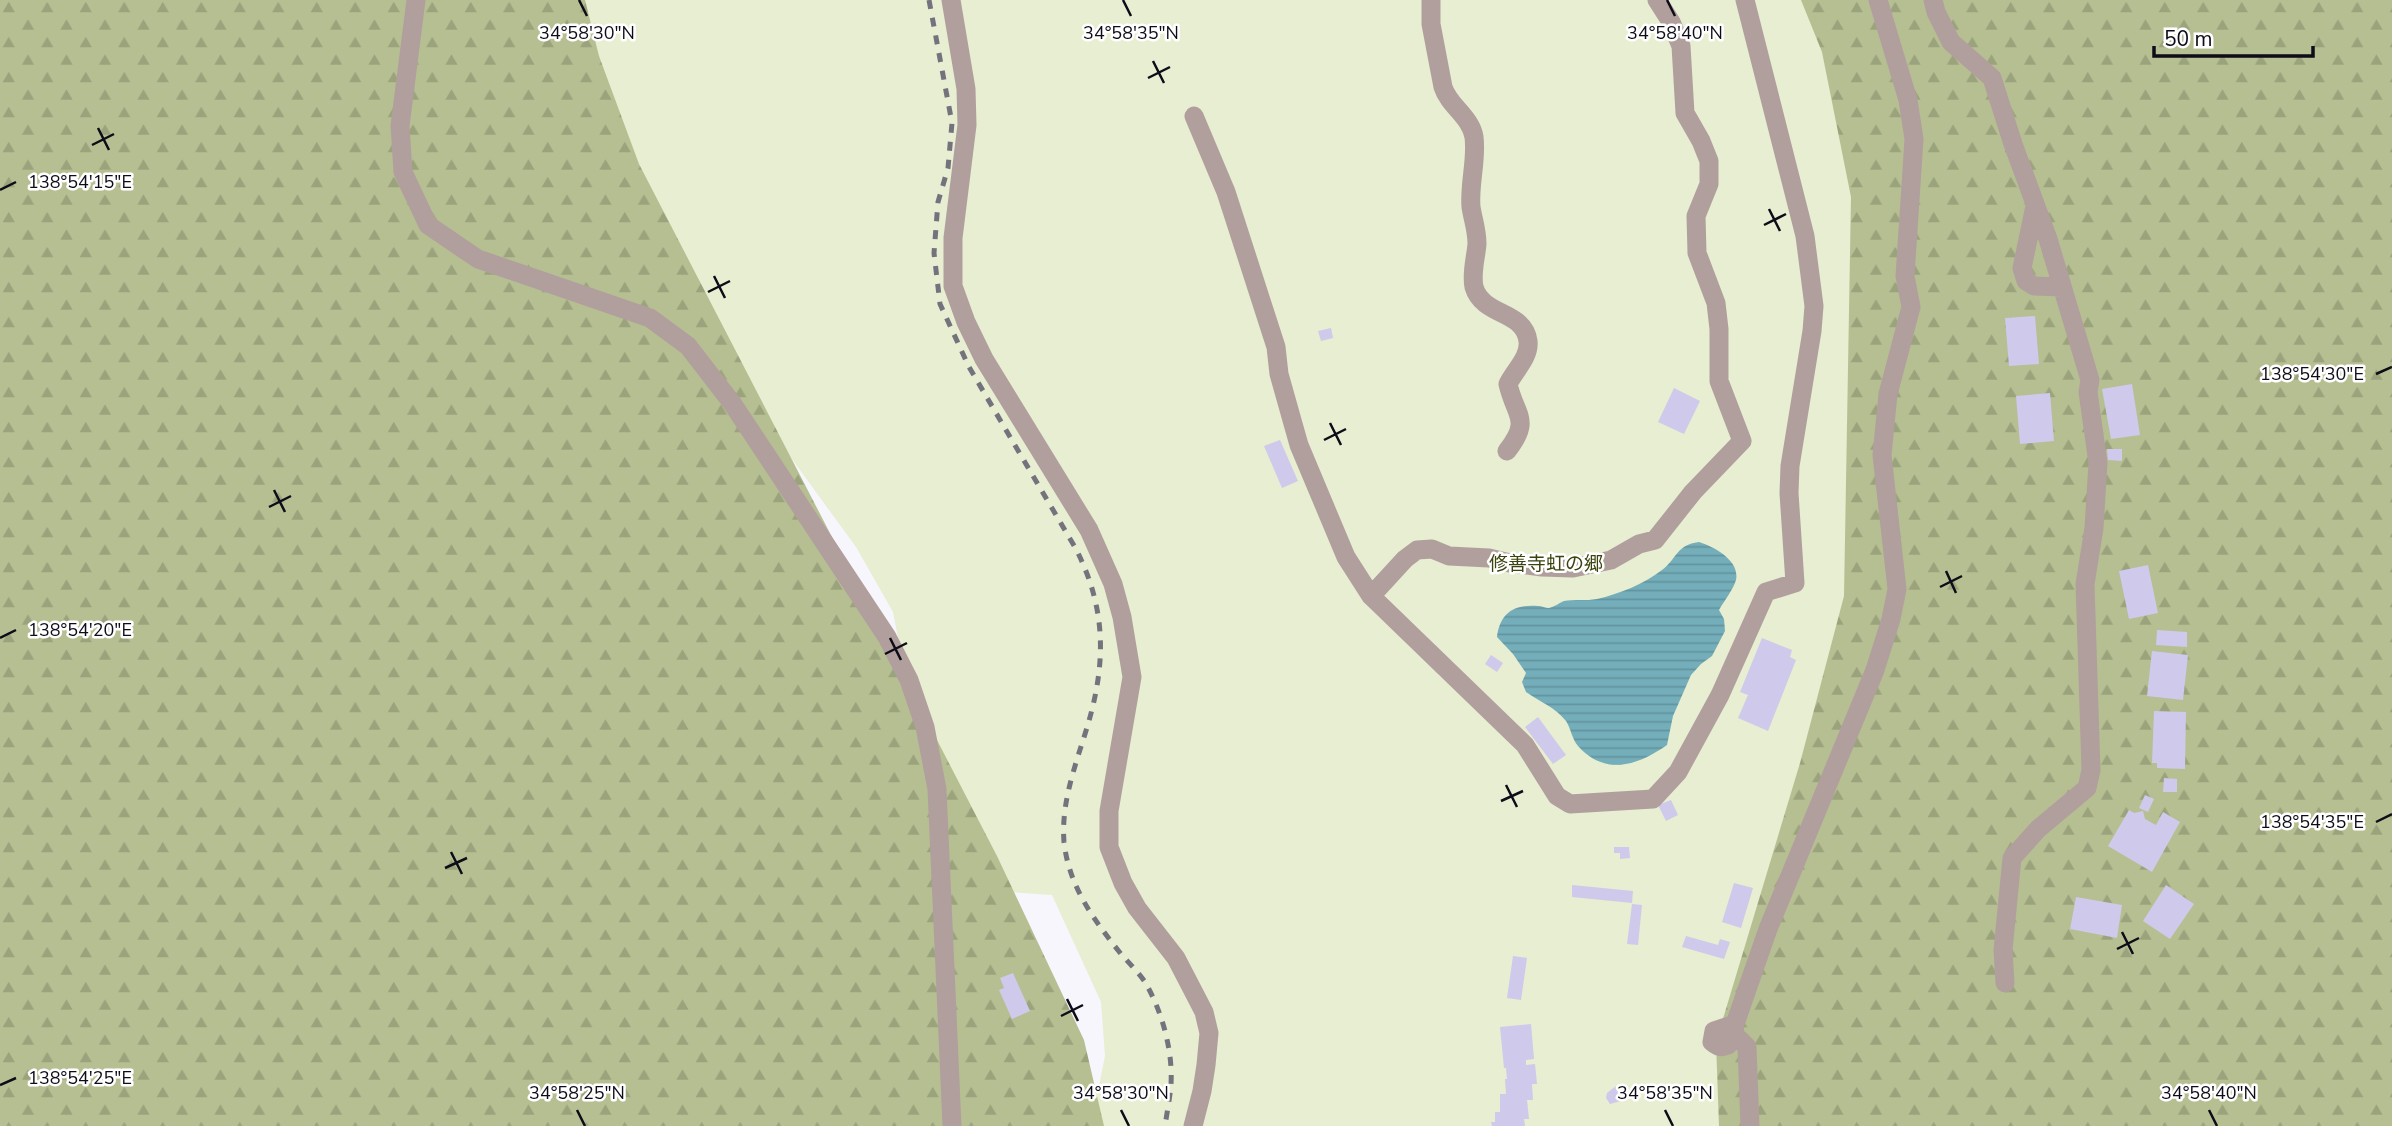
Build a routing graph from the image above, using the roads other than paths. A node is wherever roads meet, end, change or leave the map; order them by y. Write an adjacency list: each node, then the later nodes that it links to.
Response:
1 (416, 0): 14 (street)
2 (951, 0): 15 (street)
3 (1431, 0): 11 (street)
4 (1657, 0): 12 (street)
5 (1745, 0): 12 (street)
6 (1878, 0): 16 (street)
7 (1933, 0): 9 (street)
8 (1194, 116): 12 (street)
9 (2035, 205): 10 (street); 10 (street)
10 (2062, 287): 13 (street)
11 (1507, 451)
12 (1371, 596)
13 (2005, 983)
14 (952, 1126)
15 (1193, 1126)
16 (1750, 1126)

